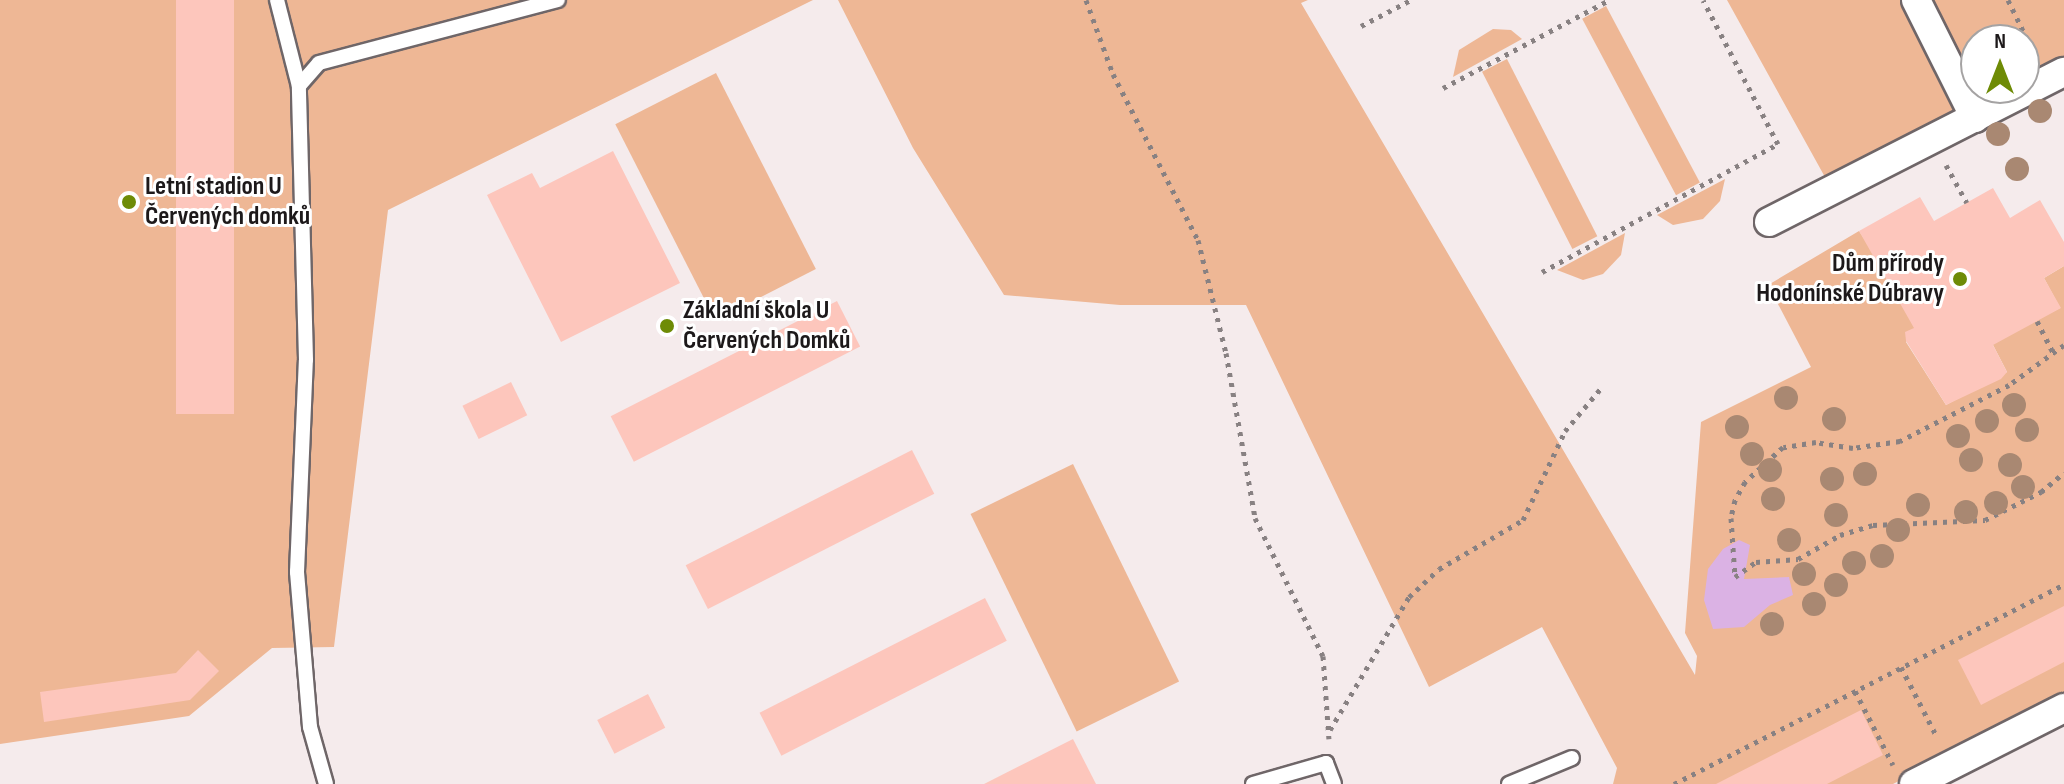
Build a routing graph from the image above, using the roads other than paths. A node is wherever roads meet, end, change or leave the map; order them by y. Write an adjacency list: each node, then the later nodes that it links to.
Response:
1 (277, 0): 5 (lane)
2 (558, 0): 5 (lane)
3 (1916, 0): 6 (street)
4 (2056, 76): 6 (street)
5 (299, 86): 11 (lane)
6 (1975, 118): 7 (street)
7 (1769, 222)
8 (2064, 708): 10 (street)
9 (1572, 758): 14 (lane)
10 (1905, 777)
11 (326, 784)
12 (1253, 784): 13 (lane)
13 (1334, 784)
14 (1509, 784)

